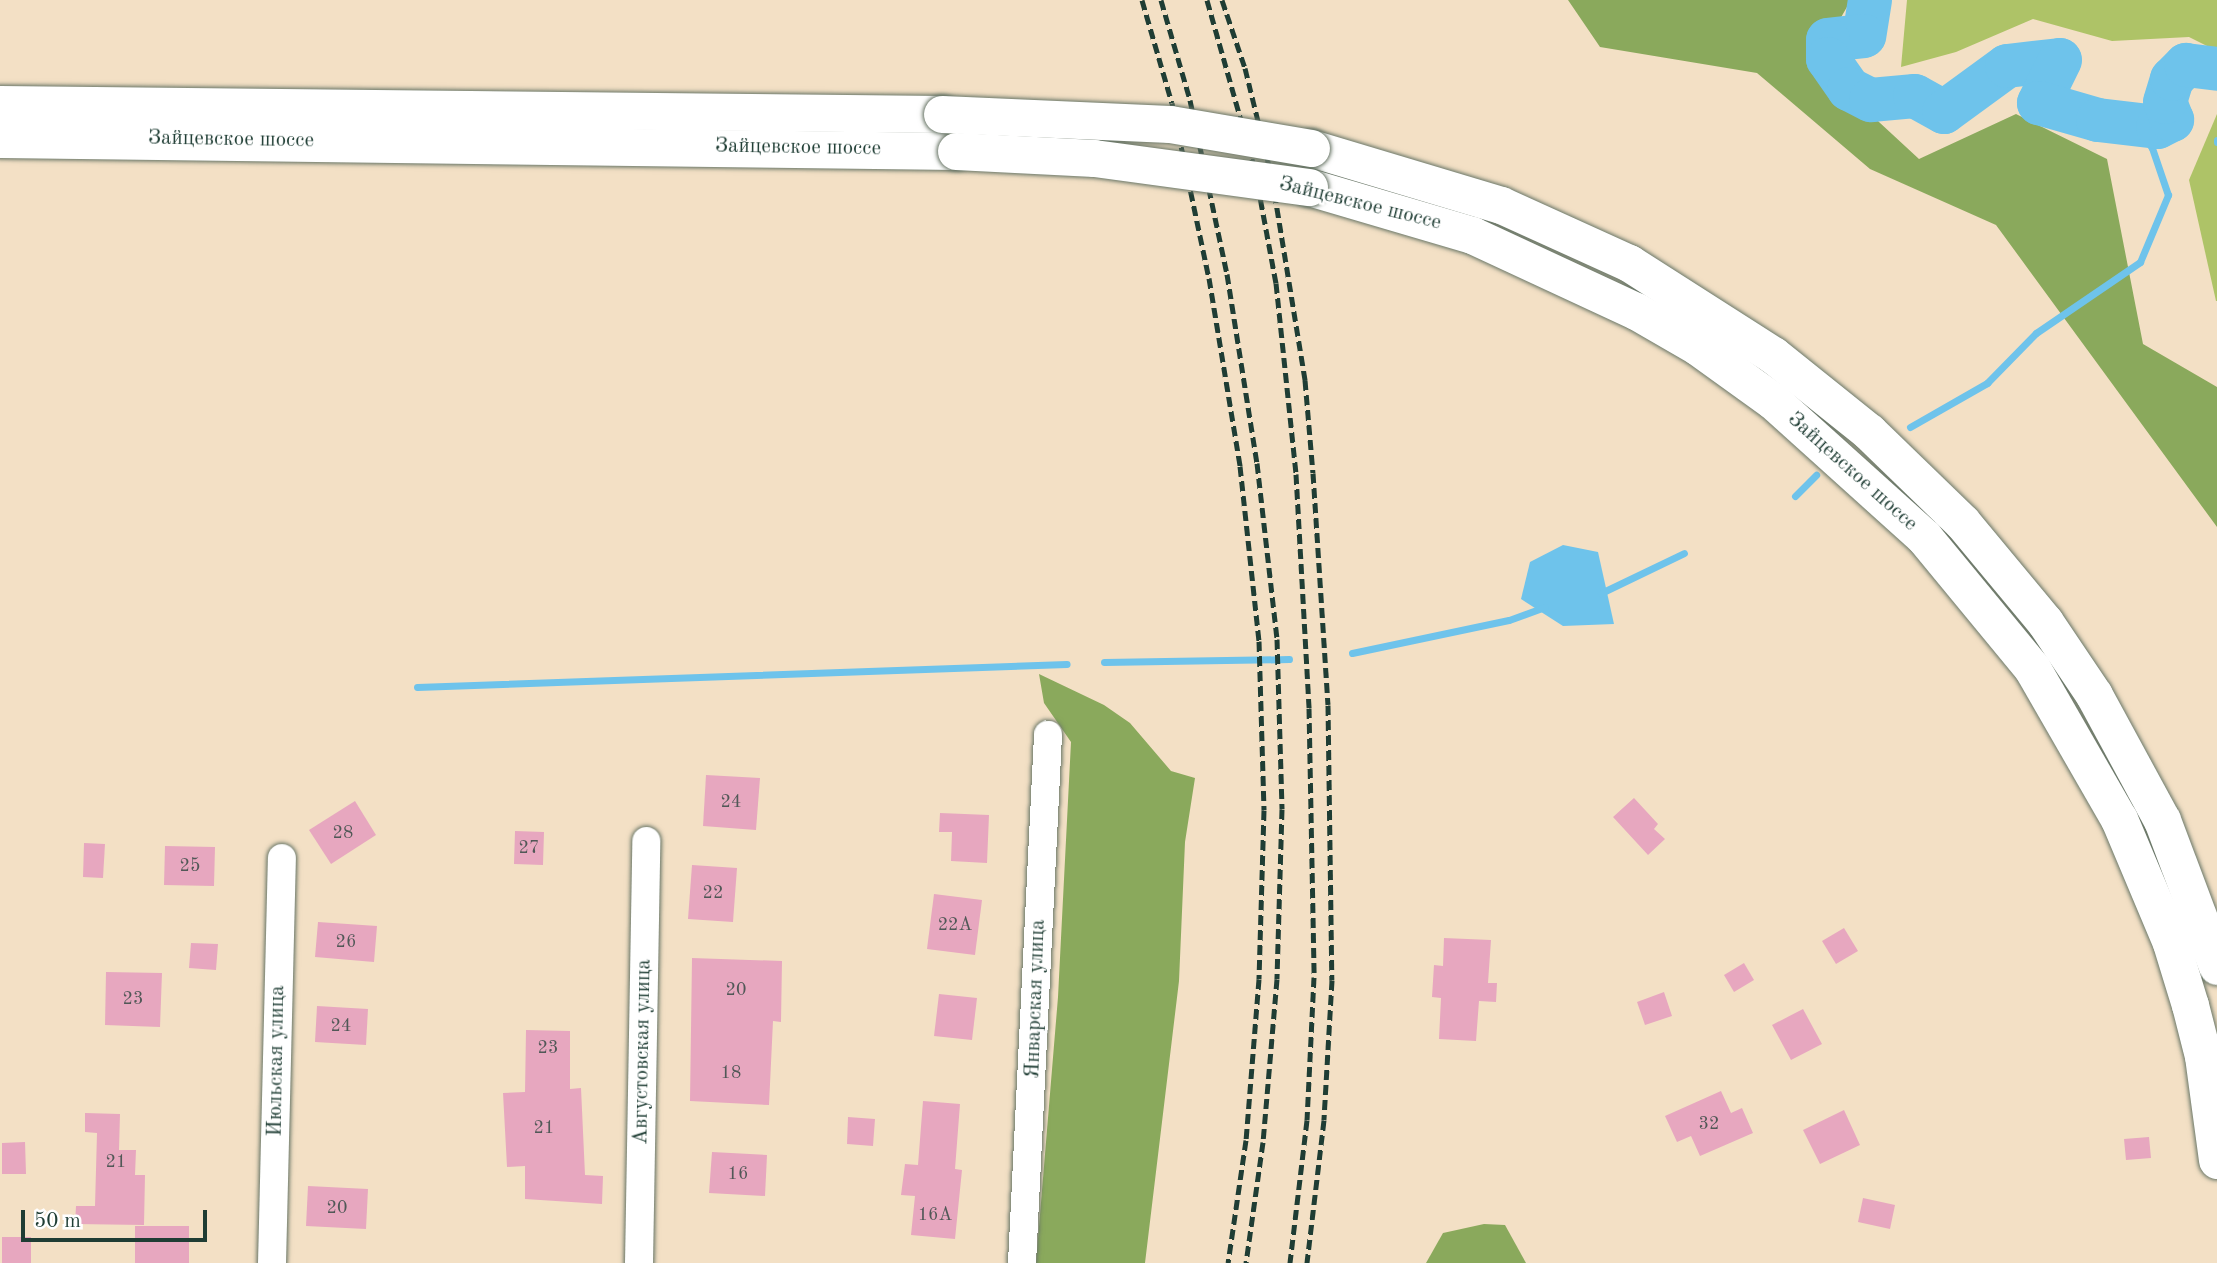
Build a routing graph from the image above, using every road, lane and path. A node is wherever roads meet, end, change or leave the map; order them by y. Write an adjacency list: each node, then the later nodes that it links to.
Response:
1 (0, 104): 6 (main road, Зайцевское шоссе, bridge)
2 (0, 139): 7 (main road, Зайцевское шоссе, bridge)
3 (1048, 734): 10 (street, Январская улица)
4 (646, 841): 9 (street, Августовская улица)
5 (282, 858): 8 (street, Июльская улица)
6 (2217, 966)
7 (2217, 1160)
8 (272, 1263)
9 (639, 1263)
10 (1022, 1263)

